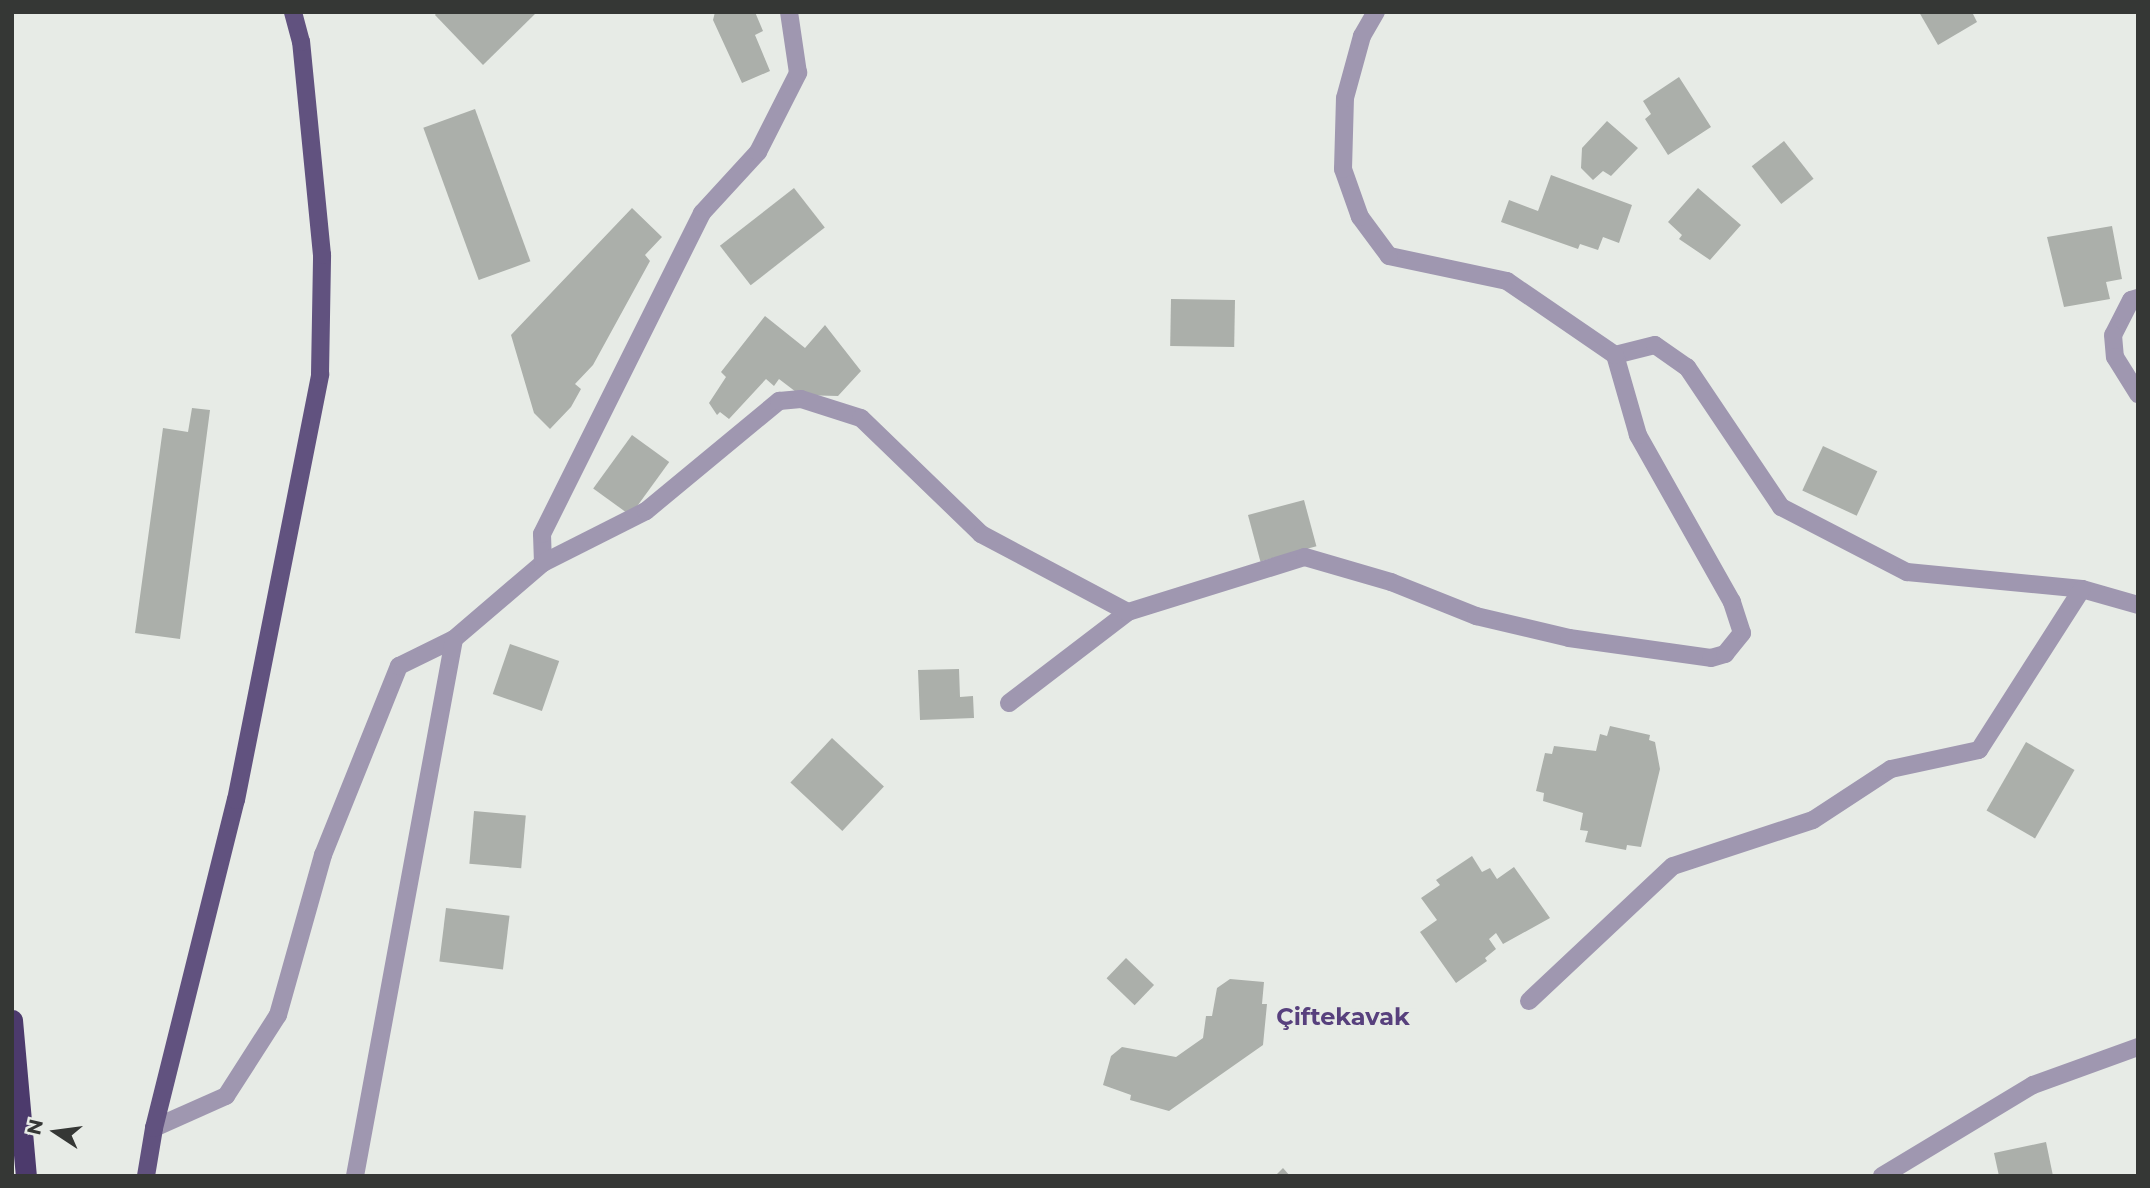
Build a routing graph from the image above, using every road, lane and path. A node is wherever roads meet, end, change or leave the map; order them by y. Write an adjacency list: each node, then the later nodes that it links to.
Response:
1 (285, 12): 5 (main road)
2 (293, 12): 5 (main road)
3 (789, 12): 9 (street)
4 (1376, 12): 7 (street)
5 (300, 42): 18 (main road)
6 (2138, 298): 8 (street)
7 (1615, 355): 10 (street); 12 (street)
8 (2138, 394)
9 (543, 564): 12 (street); 13 (street)
10 (2082, 589): 11 (street); 15 (street)
11 (2138, 605)
12 (1128, 612): 14 (street)
13 (454, 639): 18 (street); 21 (street)
14 (1009, 703)
15 (1529, 1000)
16 (12, 1020): 19 (highway)
17 (2138, 1047): 22 (street)
18 (154, 1128): 20 (main road)
19 (26, 1176)
20 (146, 1176)
21 (355, 1176)
22 (1882, 1176)

